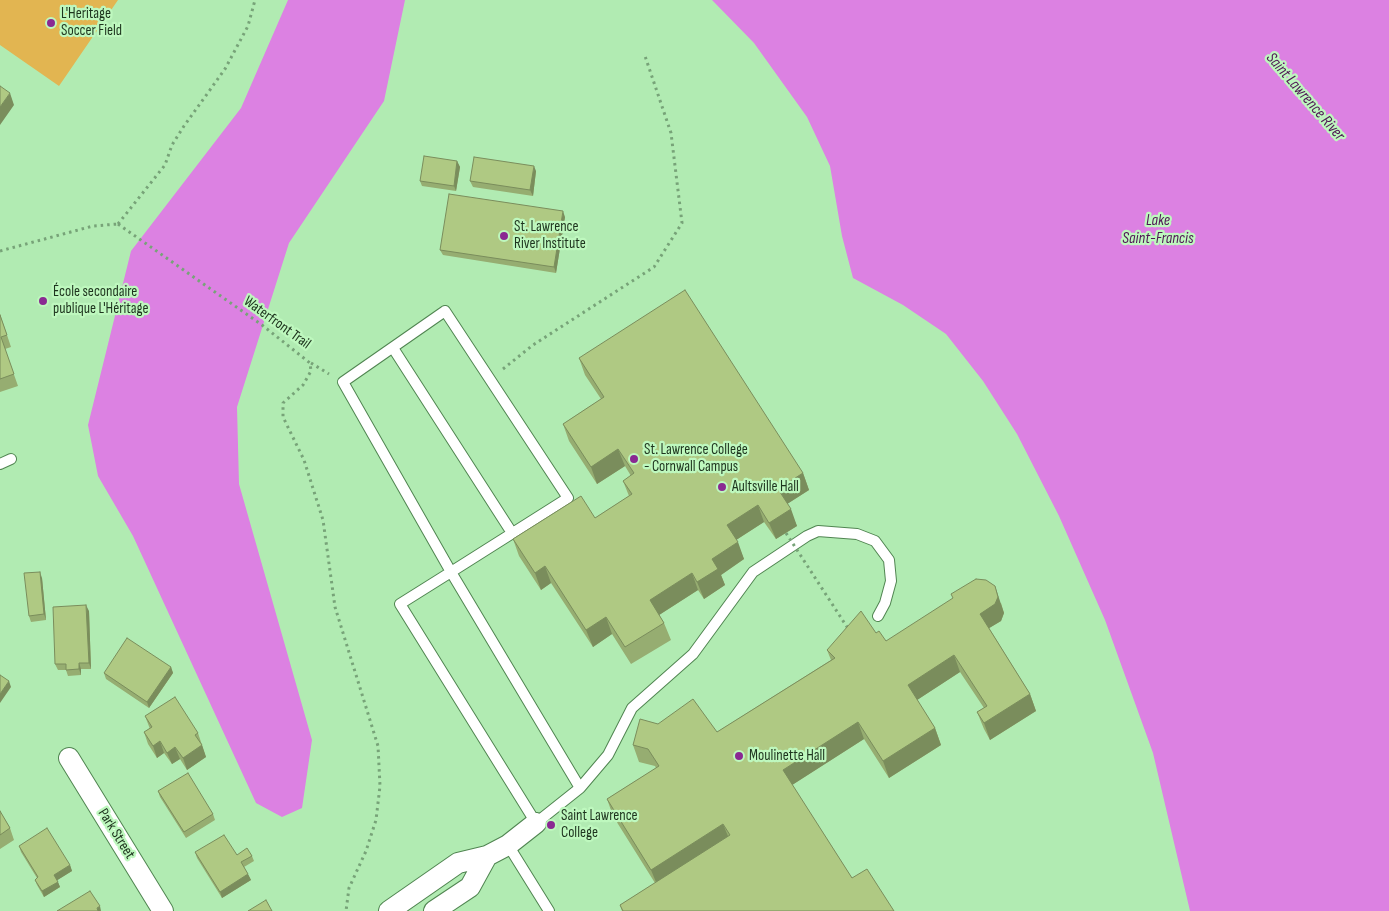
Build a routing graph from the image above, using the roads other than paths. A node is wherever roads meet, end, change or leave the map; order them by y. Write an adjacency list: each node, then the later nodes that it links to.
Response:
1 (393, 348): 4 (lane); 4 (lane); 5 (lane)
2 (11, 459): 3 (lane)
3 (0, 464)
4 (512, 533): 5 (lane)
5 (451, 572): 8 (lane); 9 (lane)
6 (878, 616): 8 (lane)
7 (69, 758): 12 (street, Park Street)
8 (580, 788): 9 (lane)
9 (536, 824): 10 (street)
10 (508, 845): 11 (street); 15 (lane)
11 (487, 856): 13 (street); 14 (street)
12 (163, 911)
13 (389, 911)
14 (434, 911)
15 (549, 911)

